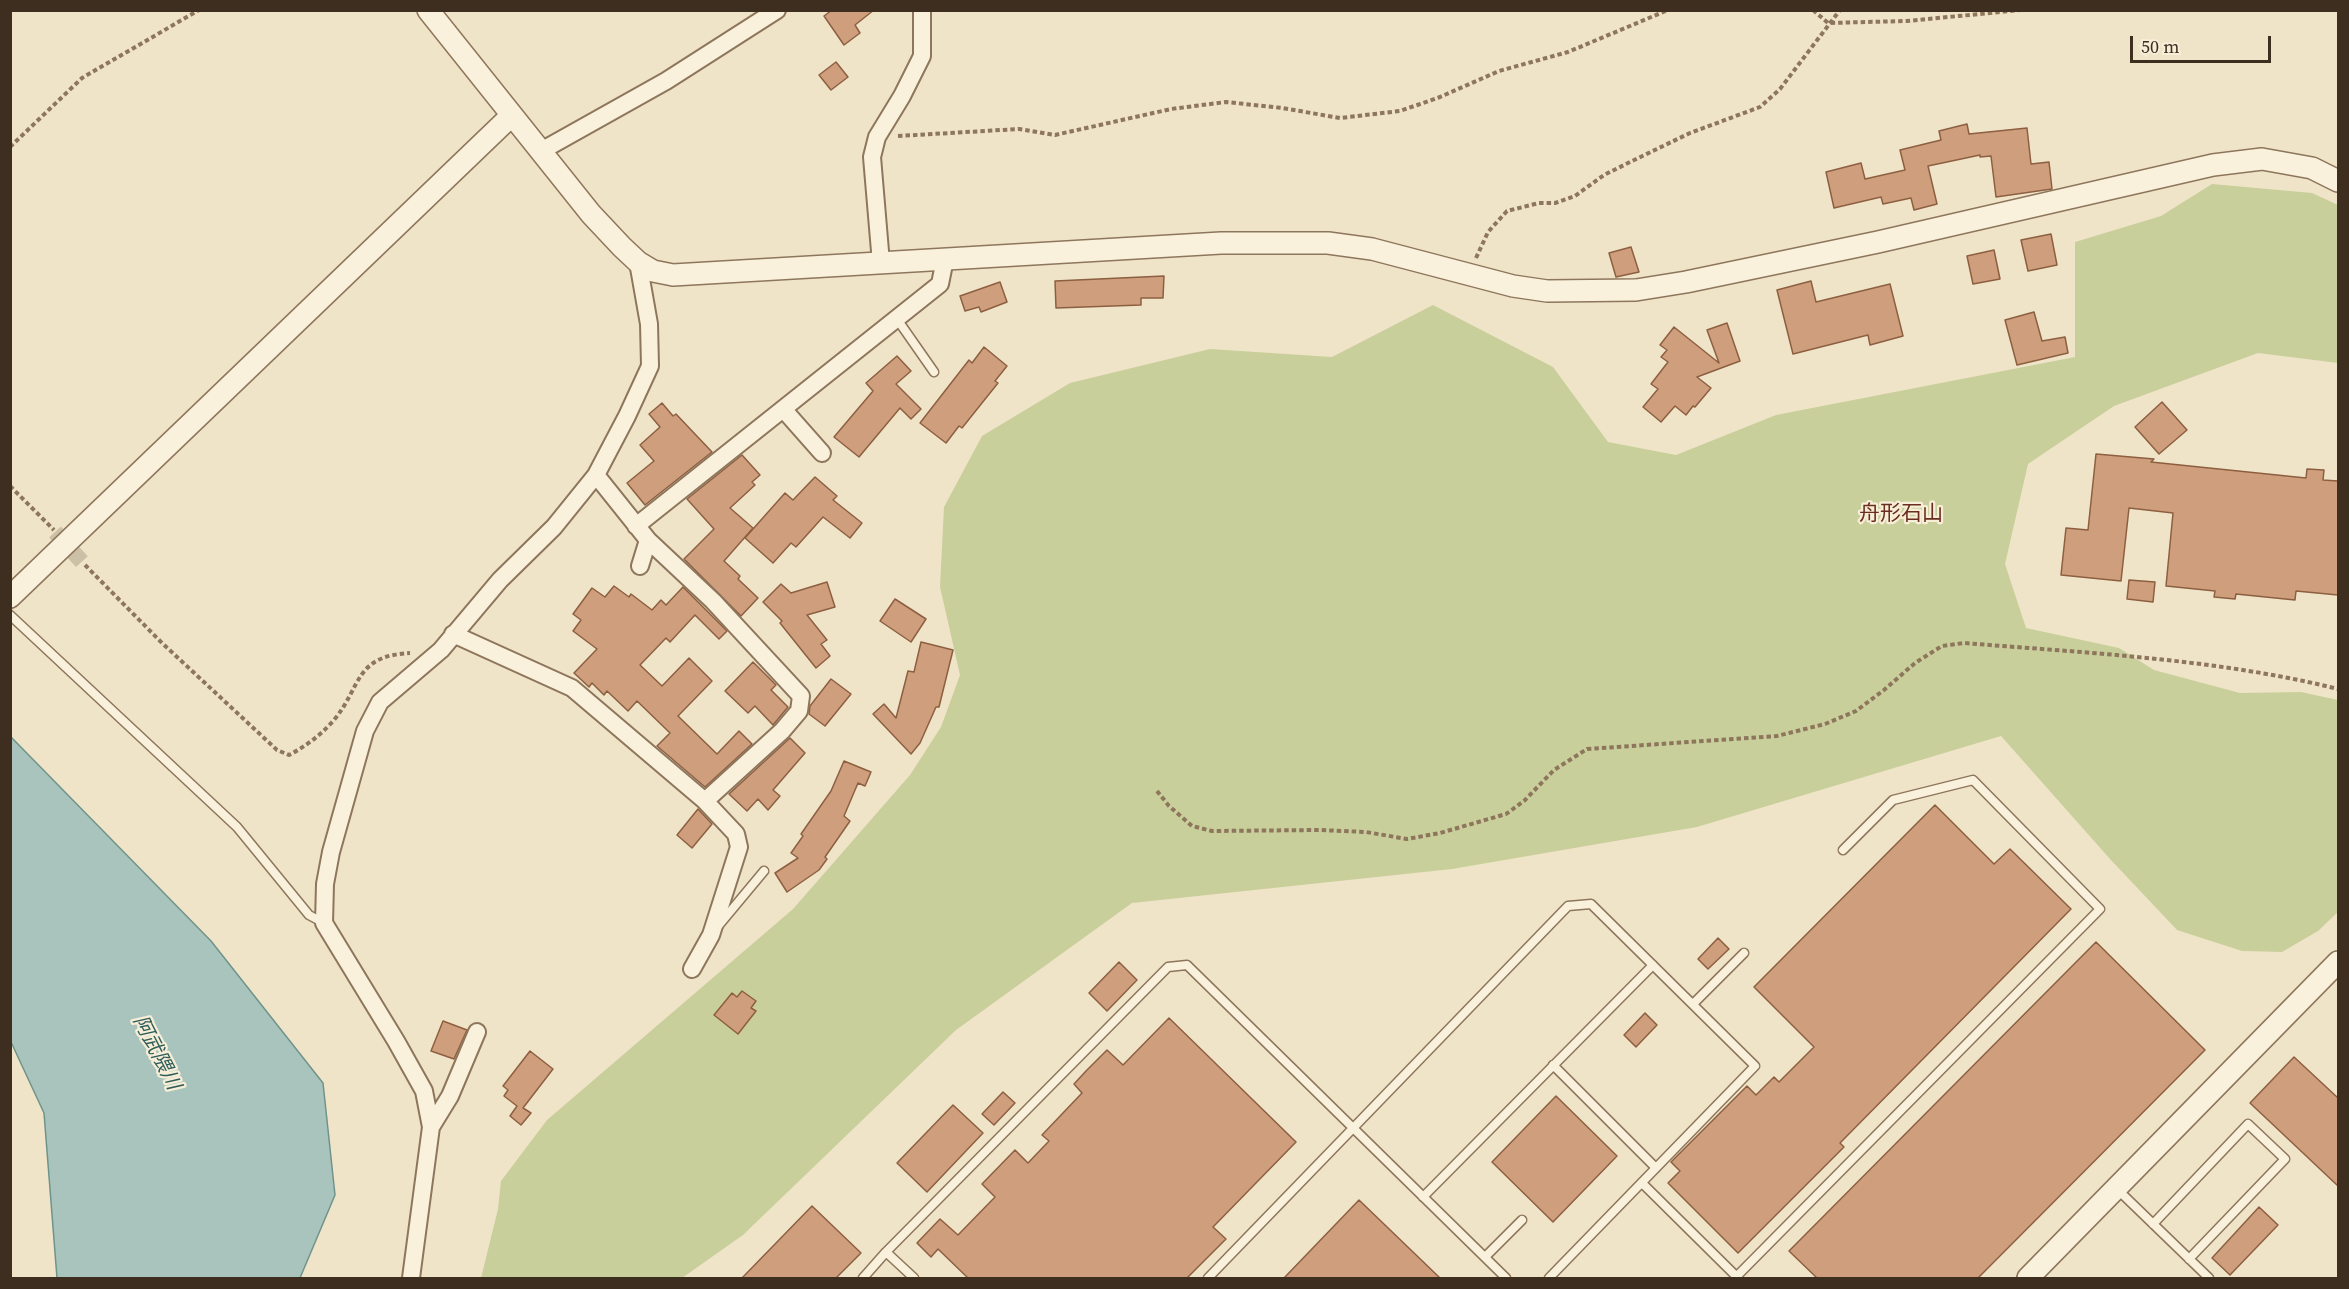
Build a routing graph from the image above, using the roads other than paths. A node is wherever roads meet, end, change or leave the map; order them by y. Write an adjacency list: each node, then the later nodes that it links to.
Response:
1 (428, 10): 4 (street)
2 (777, 10): 5 (street)
3 (922, 10): 9 (street)
4 (511, 116): 5 (street); 18 (street)
5 (541, 151): 8 (street)
6 (2338, 181): 7 (street)
7 (945, 259): 9 (street); 10 (street)
8 (638, 262): 9 (street); 14 (street)
9 (880, 263)
10 (897, 319): 11 (lane); 12 (street)
11 (934, 372)
12 (784, 410): 13 (street); 15 (street)
13 (822, 453)
14 (596, 475): 15 (street); 20 (street)
15 (636, 526): 16 (street)
16 (648, 540): 17 (street); 21 (street)
17 (640, 566)
18 (10, 597)
19 (10, 615): 24 (lane)
20 (453, 633): 21 (street); 24 (street)
21 (705, 801): 25 (street)
22 (1843, 850): 50 (lane)
23 (764, 871): 25 (lane)
24 (324, 923): 33 (street)
25 (711, 935): 29 (street)
26 (1744, 953): 30 (lane)
27 (2338, 962): 37 (street)
28 (1653, 965): 30 (lane); 32 (lane); 34 (lane)
29 (692, 969)
30 (1693, 1004): 35 (lane)
31 (477, 1032): 33 (street)
32 (1553, 1065): 35 (lane); 38 (lane)
33 (431, 1127): 44 (street)
34 (1354, 1129): 38 (lane); 41 (lane); 47 (lane)
35 (1656, 1168): 36 (lane)
36 (1642, 1183): 49 (lane); 50 (lane)
37 (2116, 1189): 40 (lane); 51 (street)
38 (1423, 1197): 42 (lane)
39 (1522, 1220): 42 (lane)
40 (2153, 1224): 43 (lane); 43 (lane)
41 (886, 1252): 45 (lane); 46 (lane)
42 (1485, 1257): 48 (lane)
43 (2189, 1259): 52 (lane)
44 (411, 1278)
45 (863, 1278)
46 (914, 1278)
47 (1208, 1278)
48 (1506, 1278)
49 (1549, 1278)
50 (1737, 1278)
51 (2028, 1278)
52 (2209, 1278)

